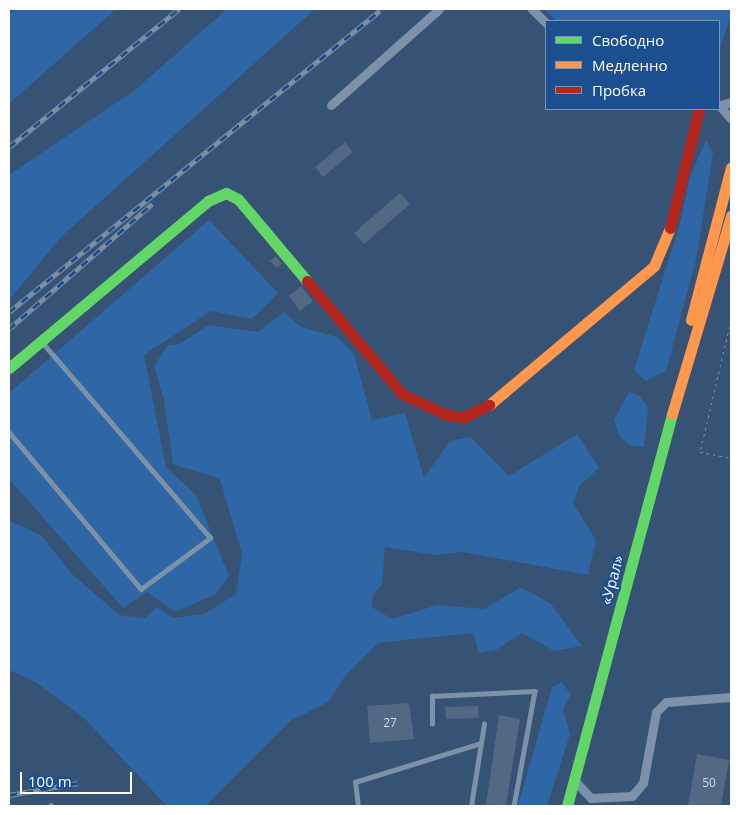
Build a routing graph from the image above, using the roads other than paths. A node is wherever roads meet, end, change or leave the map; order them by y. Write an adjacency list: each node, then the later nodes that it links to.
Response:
1 (440, 9): 4 (street)
2 (532, 9): 3 (street)
3 (545, 22)
4 (331, 105)
5 (720, 106): 7 (street)
6 (699, 110): 10 (main road)
7 (731, 119)
8 (731, 167): 11 (main road, «Урал»)
9 (731, 216): 11 (main road, «Урал»)
10 (41, 342): 12 (main road); 13 (lane)
11 (686, 362): 18 (main road, «Урал»)
12 (9, 368)
13 (9, 432)
14 (731, 697): 18 (street)
15 (432, 724): 21 (lane)
16 (484, 724): 17 (lane)
17 (481, 743): 19 (lane); 20 (lane)
18 (574, 780): 22 (main road, «Урал»)
19 (358, 806)
20 (471, 806)
21 (514, 806)
22 (567, 806)

